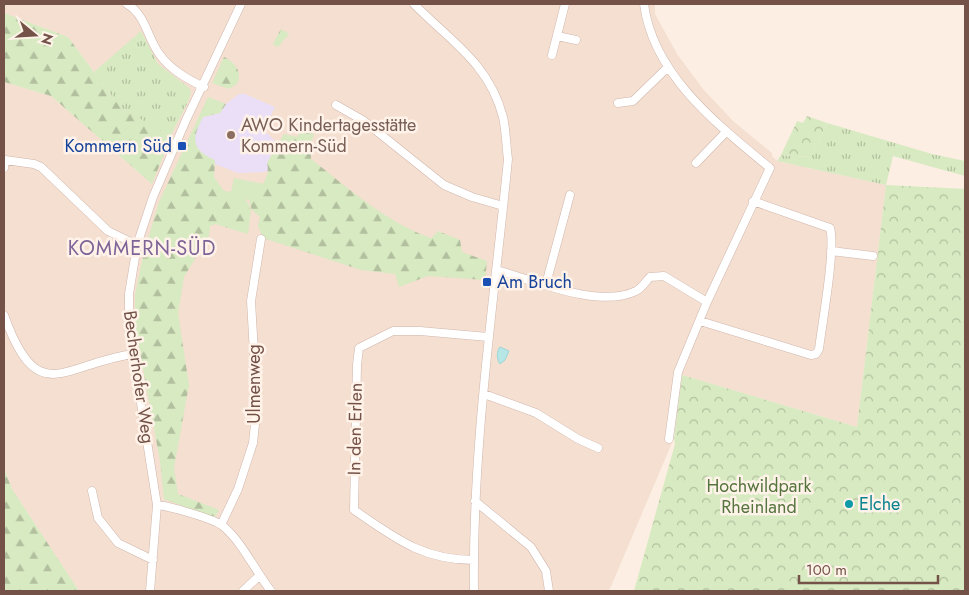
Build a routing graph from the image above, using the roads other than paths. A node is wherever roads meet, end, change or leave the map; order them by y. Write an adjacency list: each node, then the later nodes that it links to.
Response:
1 (127, 4): 10 (street)
2 (241, 4): 10 (street, Becherhofer Weg)
3 (416, 4): 18 (street)
4 (565, 4): 6 (street)
5 (644, 4): 9 (street)
6 (557, 36): 7 (street); 8 (street)
7 (576, 40)
8 (552, 55)
9 (668, 67): 11 (street); 13 (street)
10 (204, 86): 20 (street, Becherhofer Weg)
11 (618, 103)
12 (336, 105): 18 (street)
13 (726, 132): 14 (street); 17 (street)
14 (696, 163)
15 (4, 168): 20 (street)
16 (570, 194): 24 (street)
17 (753, 201): 21 (street); 25 (street)
18 (503, 206): 23 (street)
19 (261, 239): 36 (street, Ulmenweg)
20 (137, 245): 29 (street, Becherhofer Weg)
21 (831, 251): 22 (street); 27 (street)
22 (873, 256)
23 (497, 270): 24 (street); 28 (street)
24 (546, 284): 25 (street)
25 (707, 302): 27 (street)
26 (4, 315): 29 (street)
27 (700, 321): 31 (street)
28 (488, 337): 30 (street); 38 (street, In den Erlen)
29 (134, 354): 35 (street, Becherhofer Weg)
30 (484, 394): 32 (street); 34 (street)
31 (669, 439)
32 (598, 448)
33 (92, 491): 37 (street)
34 (475, 501): 38 (street); 44 (street)
35 (157, 505): 36 (street); 37 (street, Becherhofer Weg)
36 (222, 525): 39 (street)
37 (154, 560): 40 (street, Becherhofer Weg)
38 (474, 560): 43 (street)
39 (259, 576): 41 (street); 42 (street)
40 (150, 591)
41 (244, 591)
42 (271, 591)
43 (474, 591)
44 (550, 591)

